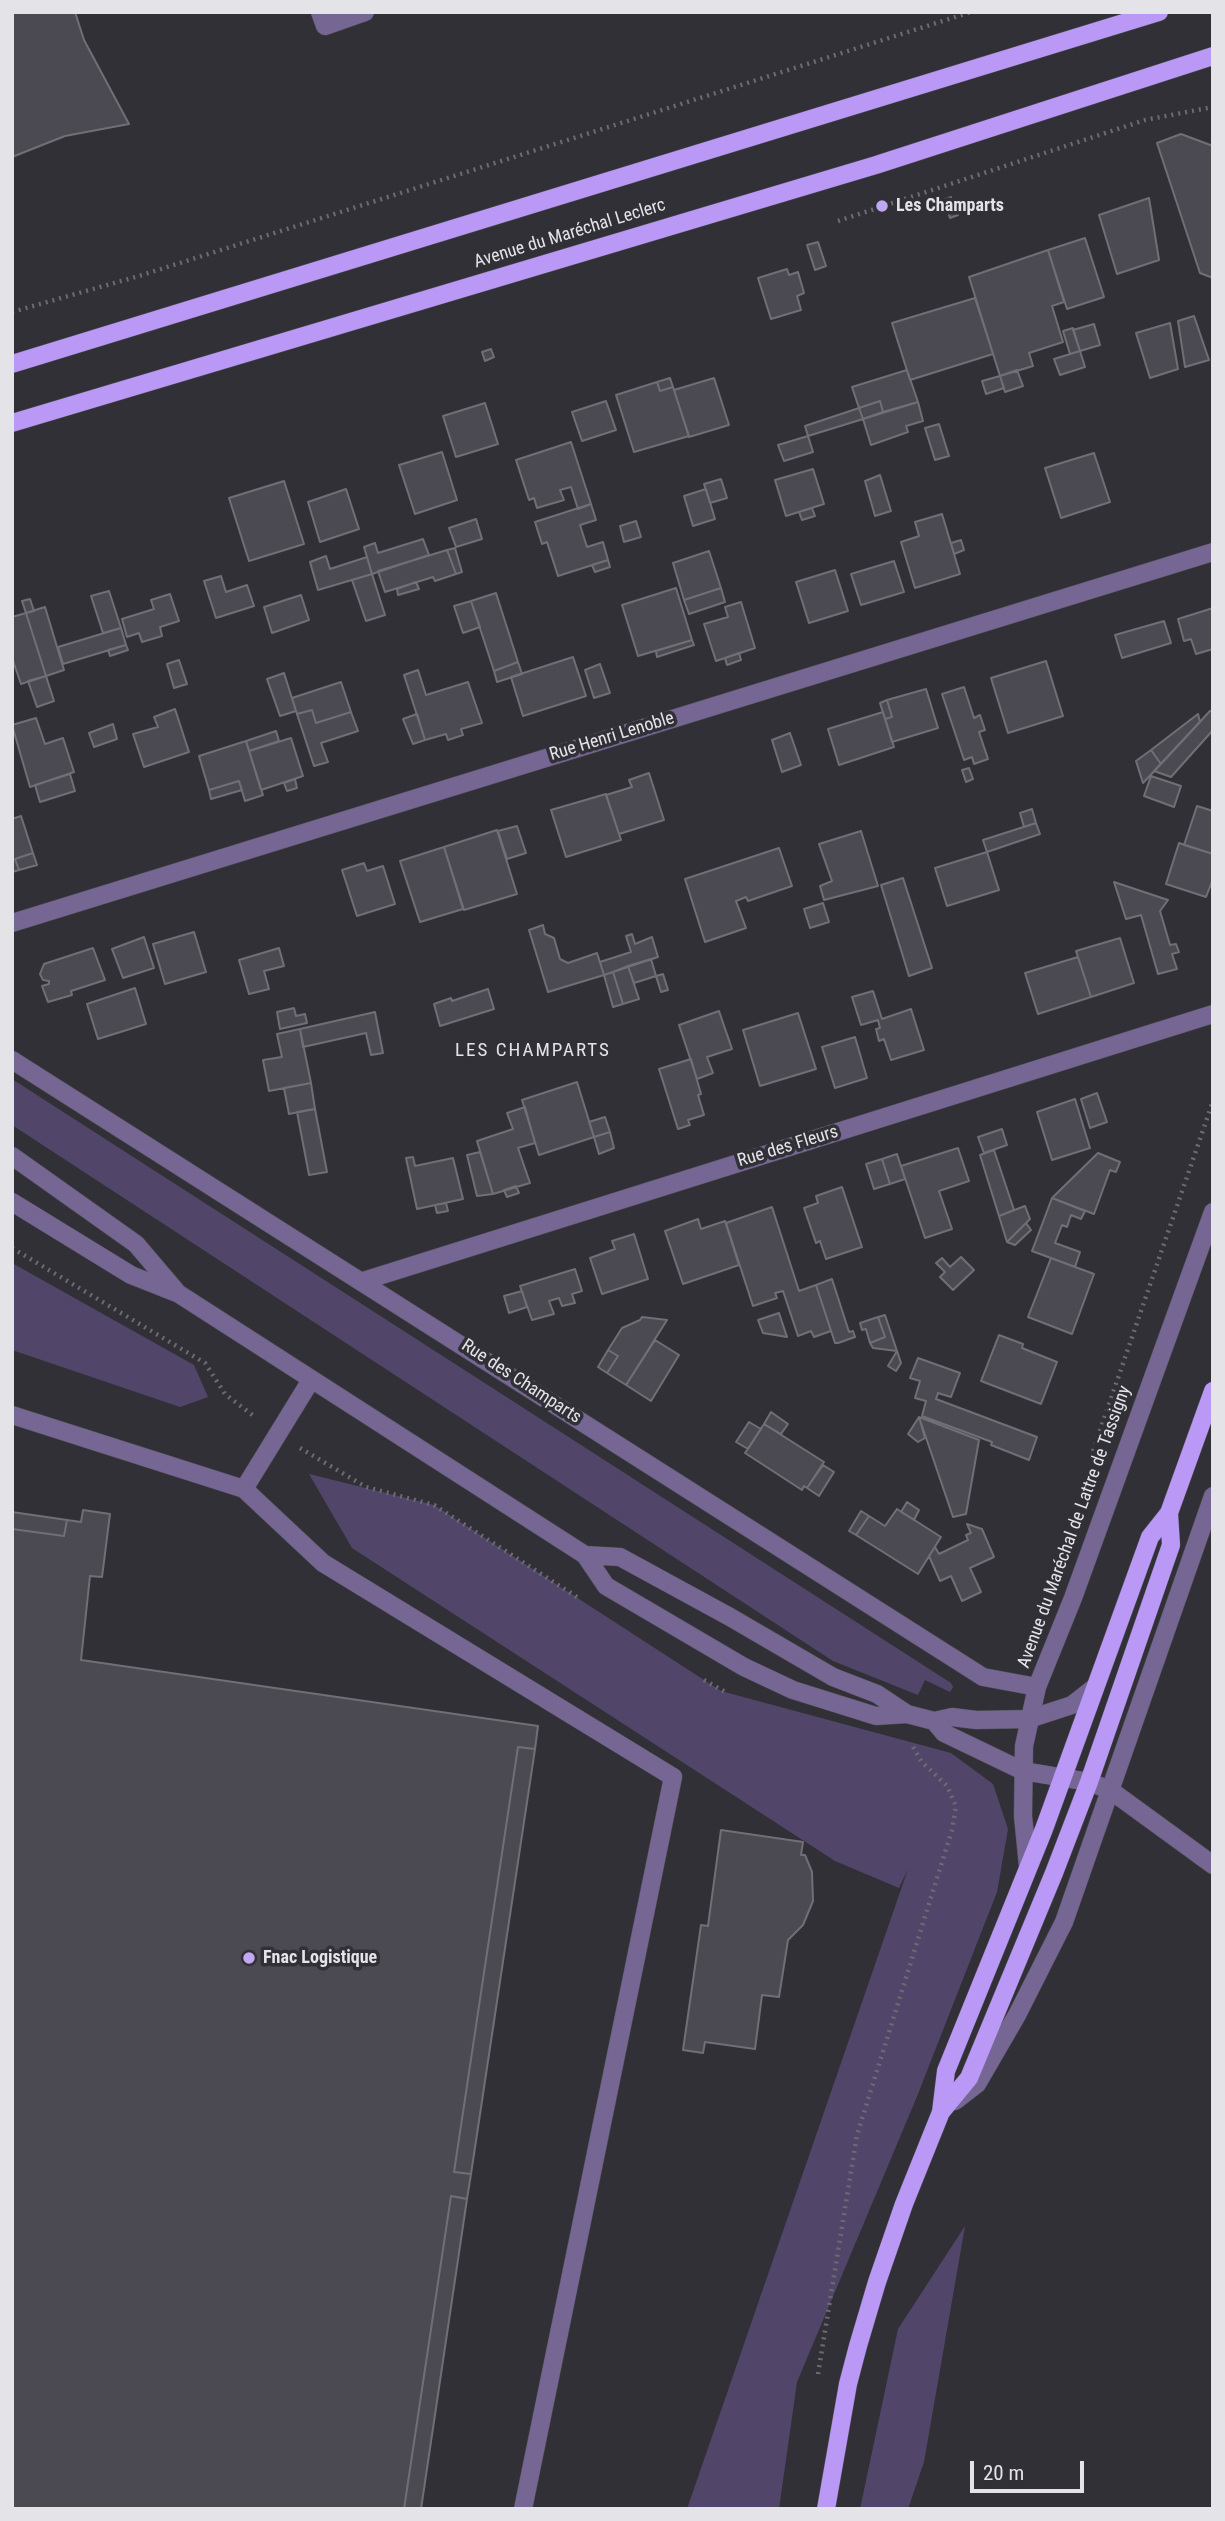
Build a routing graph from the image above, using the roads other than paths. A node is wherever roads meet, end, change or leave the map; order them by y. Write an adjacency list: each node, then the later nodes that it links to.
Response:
1 (320, 12): 2 (street)
2 (365, 12)
3 (1159, 12): 5 (main road)
4 (1213, 56): 6 (main road, Avenue du Maréchal Leclerc)
5 (12, 364)
6 (12, 423)
7 (1213, 552): 8 (street, Rue Henri Lenoble)
8 (12, 923)
9 (1213, 1014): 14 (street, Rue des Fleurs)
10 (12, 1060): 14 (street, Rue des Champarts)
11 (12, 1156): 15 (street)
12 (12, 1202): 15 (street)
13 (1213, 1212): 23 (street, Avenue du Maréchal de Lattre de Tassigny)
14 (363, 1281): 23 (street, Rue des Champarts)
15 (179, 1294): 16 (street)
16 (311, 1380): 19 (street); 22 (street)
17 (1213, 1391): 21 (main road, Avenue du Maréchal de Lattre de Tassigny)
18 (12, 1415): 19 (street)
19 (244, 1489): 35 (street)
20 (1213, 1496): 31 (street)
21 (1169, 1513): 24 (main road, Avenue du Maréchal de Lattre de Tassigny); 30 (main road, Avenue du Maréchal de Lattre de Tassigny)
22 (585, 1555): 25 (street); 25 (street)
23 (1037, 1687): 26 (street, Avenue du Maréchal de Lattre de Tassigny)
24 (1096, 1687): 26 (street); 29 (main road, Avenue du Maréchal de Lattre de Tassigny)
25 (907, 1714): 27 (street)
26 (1029, 1719): 27 (street); 28 (street, Avenue du Maréchal de Lattre de Tassigny)
27 (934, 1721): 28 (street)
28 (1023, 1771): 29 (street); 33 (street, Avenue du Maréchal de Lattre de Tassigny)
29 (1063, 1777): 30 (street); 33 (main road, Avenue du Maréchal de Lattre de Tassigny)
30 (1088, 1782): 31 (street); 34 (main road, Avenue du Maréchal de Lattre de Tassigny)
31 (1110, 1790): 32 (street); 34 (street)
32 (1213, 1865)
33 (1028, 1866): 34 (main road, Avenue du Maréchal de Lattre de Tassigny)
34 (941, 2112): 36 (main road, Avenue du Maréchal de Lattre de Tassigny)
35 (523, 2509)
36 (826, 2509)

